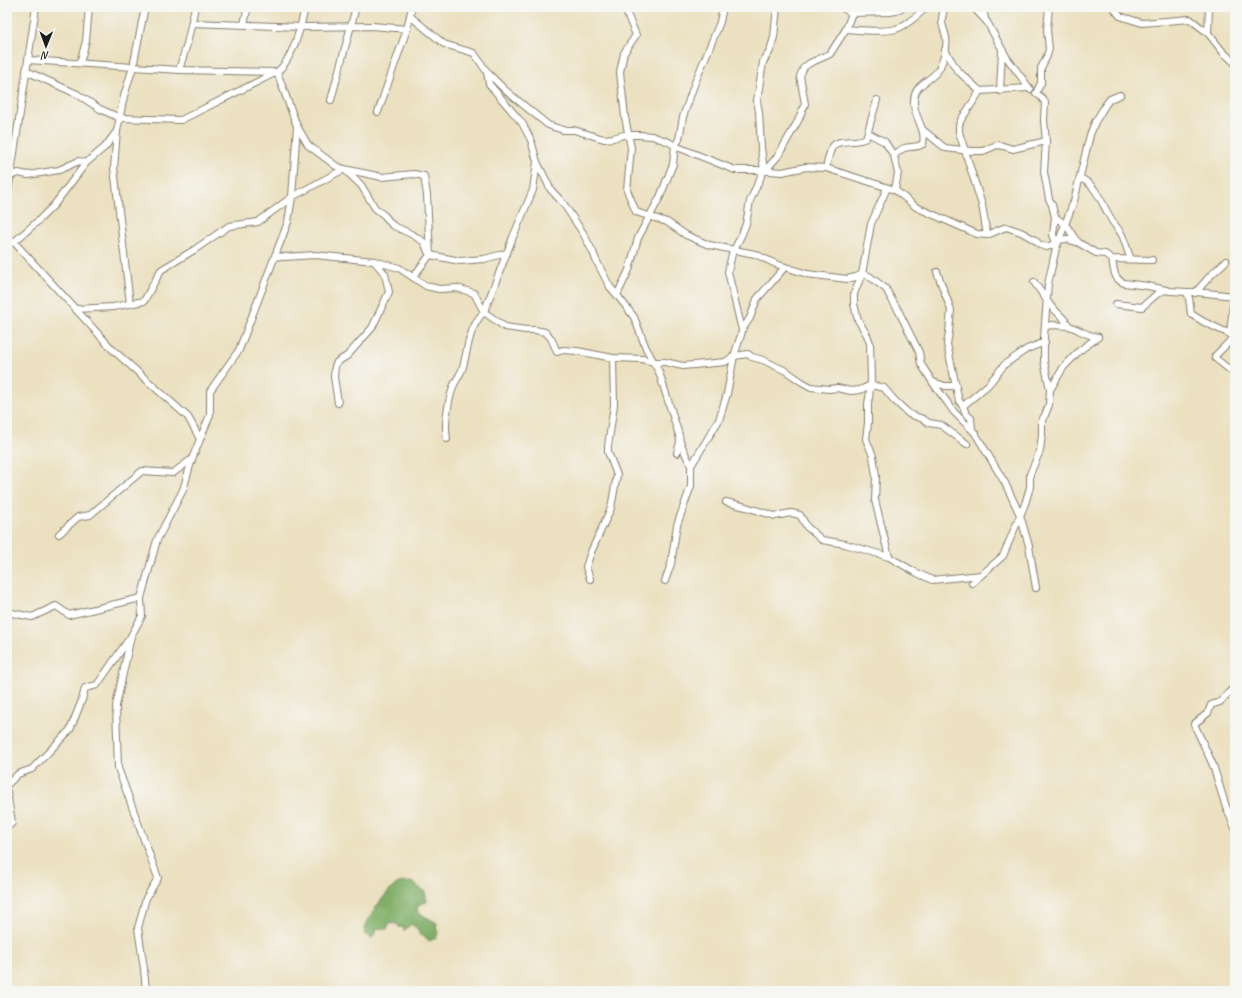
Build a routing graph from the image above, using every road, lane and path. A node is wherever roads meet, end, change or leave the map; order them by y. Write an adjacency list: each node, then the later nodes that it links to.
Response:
1 (36, 7): 33 (street)
2 (89, 7): 34 (street)
3 (145, 7): 36 (street)
4 (195, 7): 24 (street)
5 (248, 7): 25 (street)
6 (305, 7): 27 (street)
7 (356, 7): 26 (street)
8 (412, 7): 22 (street)
9 (624, 7): 54 (street)
10 (723, 7): 56 (street)
11 (777, 7): 63 (street)
12 (840, 7): 21 (street)
13 (903, 7): 21 (street)
14 (926, 7): 29 (street)
15 (944, 7): 32 (street)
16 (973, 7): 23 (street)
17 (983, 7): 23 (street)
18 (1049, 7): 44 (street)
19 (1113, 7): 30 (street)
20 (1209, 7): 30 (street)
21 (852, 13): 29 (street)
22 (410, 16): 28 (street); 40 (street)
23 (985, 19): 31 (street)
24 (192, 23): 25 (street); 37 (street)
25 (244, 24): 27 (street)
26 (351, 26): 27 (street); 28 (street); 46 (street)
27 (301, 27): 39 (street)
28 (407, 29): 48 (street)
29 (846, 29): 63 (street)
30 (1208, 33): 35 (street)
31 (1002, 49): 41 (street); 42 (street)
32 (945, 50): 43 (street); 51 (street)
33 (28, 60): 34 (street); 38 (street)
34 (80, 63): 36 (street)
35 (1235, 63)
36 (133, 67): 37 (street); 49 (street)
37 (179, 70): 39 (street)
38 (26, 71): 49 (street); 64 (street)
39 (277, 72): 49 (street); 50 (street)
40 (487, 72): 54 (street); 59 (street)
41 (1029, 88): 42 (street); 44 (street)
42 (1000, 90): 43 (street)
43 (980, 91): 57 (street)
44 (1036, 93): 55 (street)
45 (1120, 94): 65 (street)
46 (331, 100)
47 (877, 100): 53 (street)
48 (378, 112)
49 (120, 118): 52 (street)
50 (297, 126): 62 (street); 68 (street)
51 (923, 130): 57 (street); 58 (street)
52 (117, 131): 60 (street); 98 (street)
53 (868, 133): 58 (street); 61 (street)
54 (629, 136): 56 (street); 70 (street)
55 (1046, 141): 57 (street); 71 (street)
56 (675, 146): 63 (street); 70 (street)
57 (965, 150): 73 (street)
58 (894, 156): 67 (street)
59 (537, 162): 78 (street); 94 (street)
60 (86, 163): 64 (street); 75 (street)
61 (826, 168): 63 (street); 66 (street)
62 (344, 169): 68 (street); 79 (street); 79 (street)
63 (764, 171): 77 (street)
64 (9, 176): 69 (street)
65 (1080, 178): 72 (street); 82 (street)
66 (887, 188): 67 (street); 88 (street)
67 (895, 190): 73 (street)
68 (292, 197): 80 (street); 98 (street)
69 (7, 199)
70 (649, 217): 77 (street); 94 (street)
71 (1055, 217): 72 (street); 74 (street)
72 (1064, 225): 74 (street); 76 (street)
73 (987, 234): 74 (street)
74 (1058, 240): 76 (street); 96 (street)
75 (10, 243): 100 (street)
76 (1079, 243): 81 (street)
77 (734, 249): 86 (street); 104 (street)
78 (507, 253): 79 (street); 101 (street)
79 (430, 255): 89 (street)
80 (275, 256): 84 (street); 118 (street)
81 (1112, 259): 82 (street); 91 (street)
82 (1131, 259): 83 (street)
83 (1152, 260)
84 (374, 261): 89 (street); 115 (street)
85 (1226, 261): 93 (street)
86 (785, 267): 88 (street); 104 (street)
87 (937, 272): 113 (street)
88 (862, 274): 111 (street); 112 (street)
89 (413, 277): 101 (street)
90 (1034, 282): 96 (street)
91 (1165, 290): 92 (street); 99 (street)
92 (1187, 292): 93 (street); 97 (street)
93 (1196, 292): 95 (street); 97 (street)
94 (617, 295): 109 (street)
95 (1234, 296): 105 (street)
96 (1046, 300): 102 (street); 103 (street)
97 (1190, 302): 105 (street)
98 (130, 304): 100 (street)
99 (1116, 304)
100 (76, 309): 118 (street)
101 (484, 312): 108 (street); 119 (street)
102 (1069, 326): 103 (street); 114 (street)
103 (1045, 327): 106 (street)
104 (742, 330): 107 (street)
105 (1233, 335): 110 (street)
106 (1045, 342): 114 (street); 116 (street)
107 (734, 356): 109 (street); 112 (street); 124 (street)
108 (613, 358): 109 (street); 130 (street)
109 (654, 362): 120 (street)
110 (1235, 374)
111 (932, 382): 113 (street); 117 (street)
112 (871, 386): 121 (street); 128 (street)
113 (957, 386): 116 (street)
114 (1050, 390): 126 (street)
115 (338, 403)
116 (963, 406): 117 (street)
117 (972, 429): 126 (street)
118 (200, 439): 123 (street)
119 (447, 439)
120 (680, 442): 122 (street); 124 (street)
121 (967, 444)
122 (677, 453)
123 (192, 459): 127 (street); 134 (street)
124 (691, 466): 131 (street)
125 (726, 502): 128 (street)
126 (1020, 515): 129 (street); 133 (street)
127 (59, 534)
128 (889, 557): 129 (street)
129 (980, 575): 132 (street)
130 (590, 579)
131 (664, 581)
132 (972, 583)
133 (1036, 588)
134 (141, 598): 135 (street); 138 (street)
135 (7, 612)
136 (1235, 616): 137 (street)
137 (1235, 622)
138 (131, 636): 140 (street); 144 (street)
139 (1235, 686): 143 (street)
140 (7, 785)
141 (7, 792): 142 (street)
142 (7, 828)
143 (1235, 828)
144 (146, 991)

